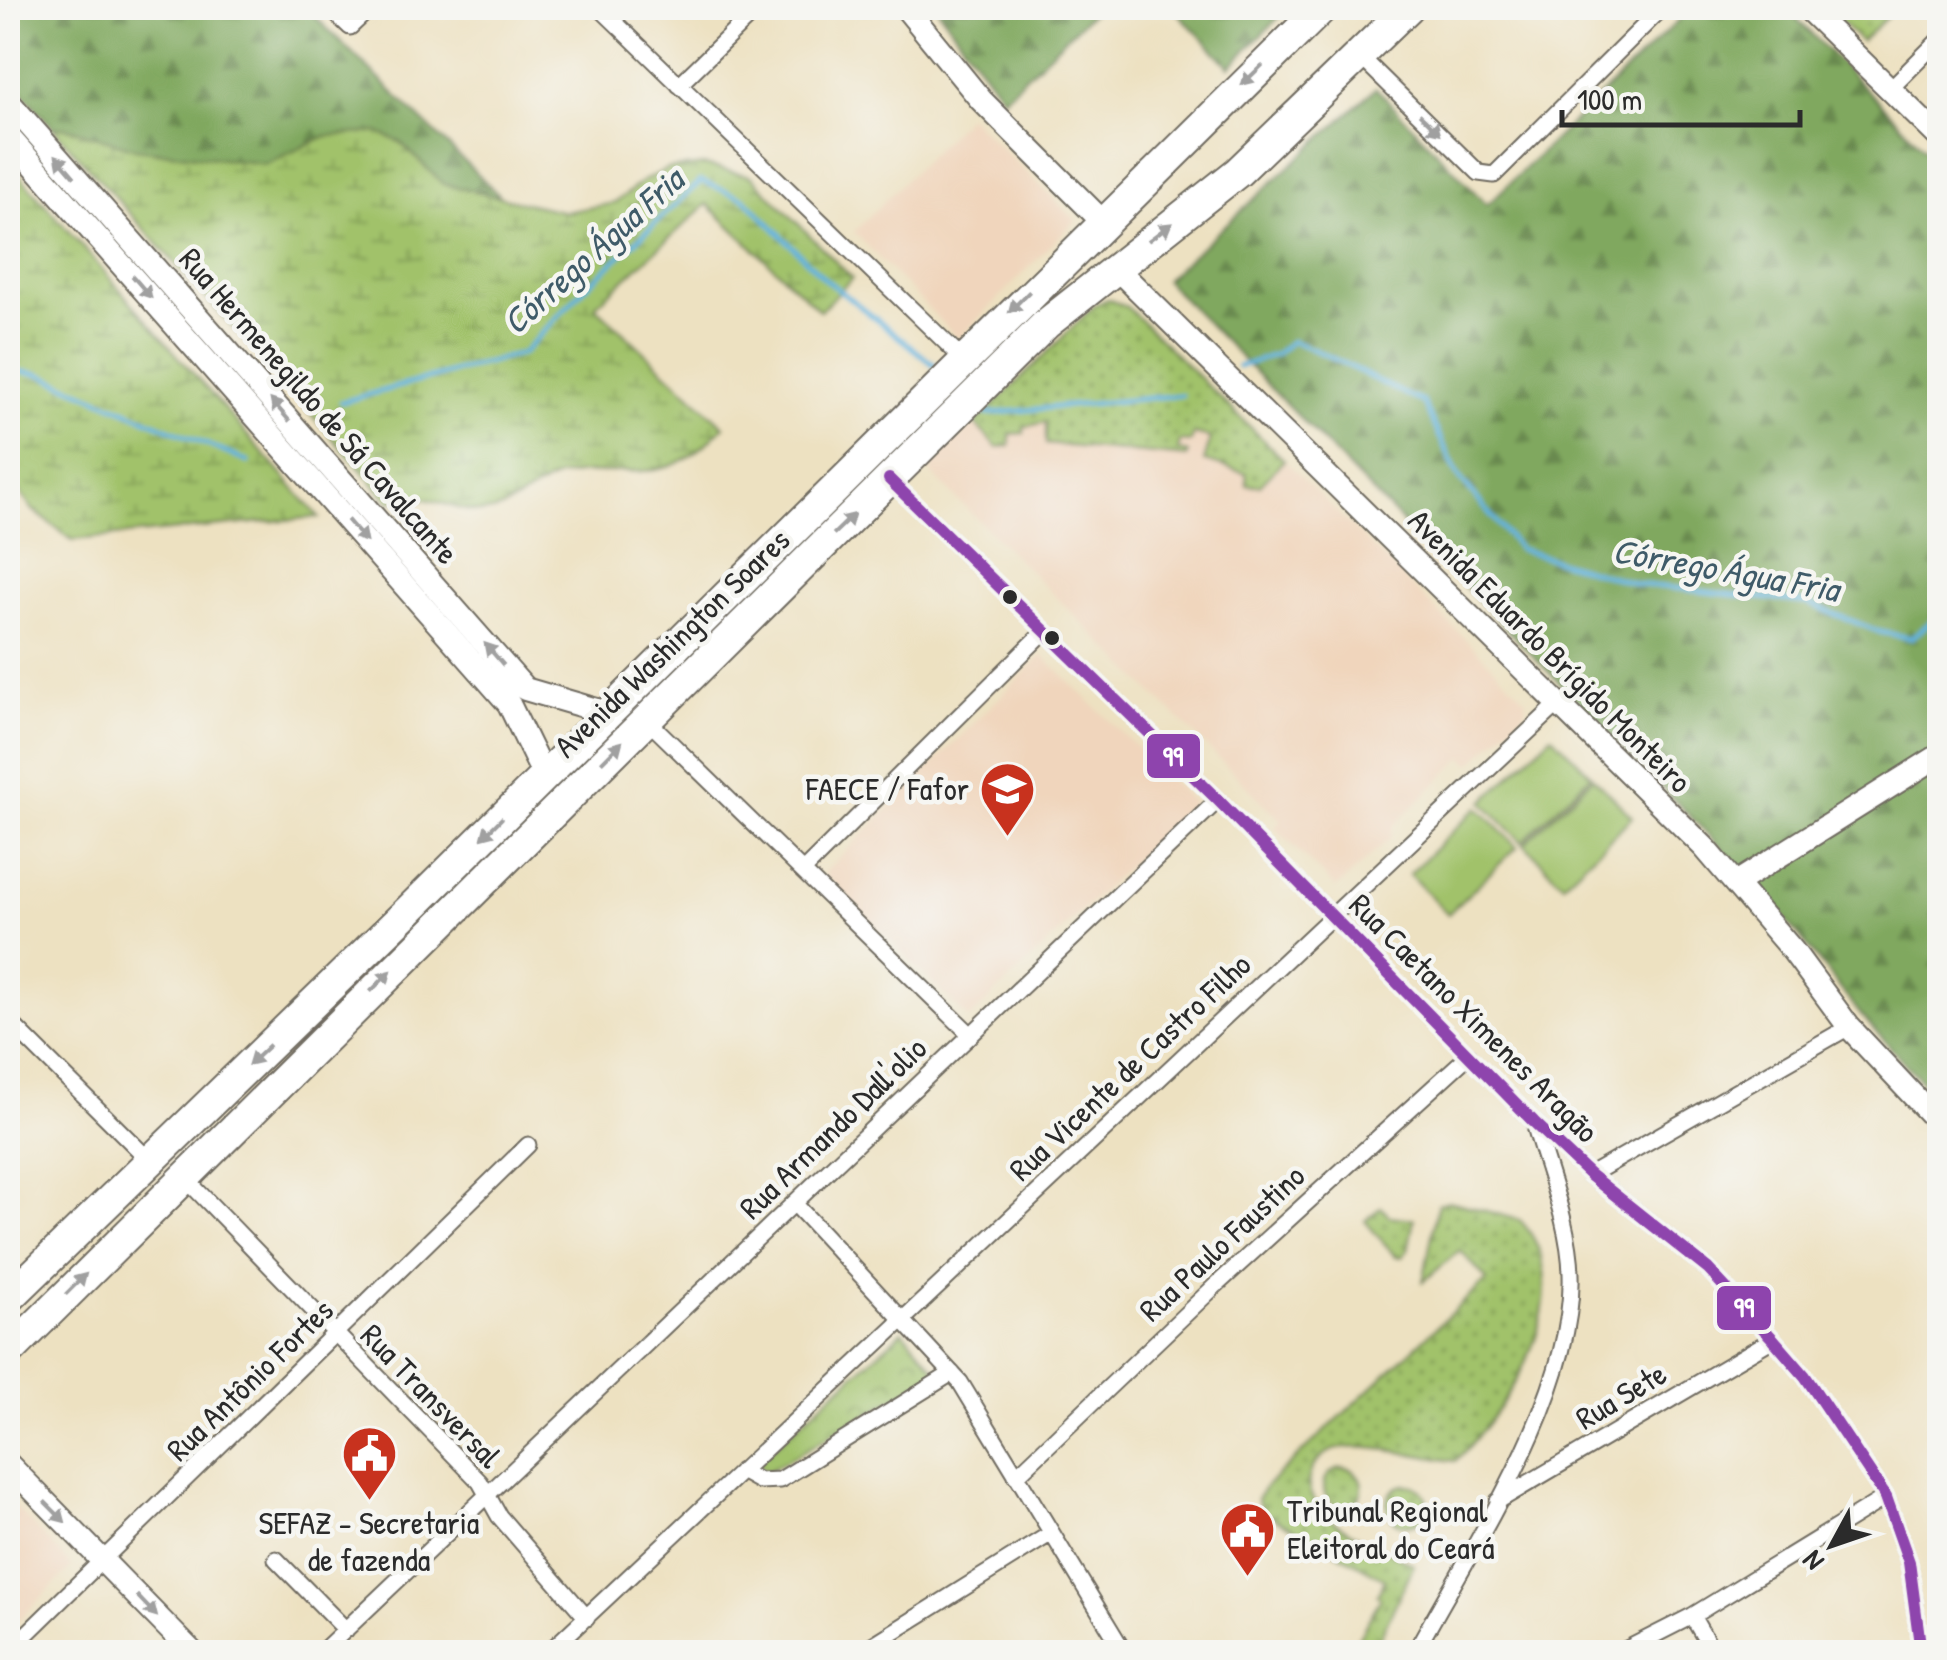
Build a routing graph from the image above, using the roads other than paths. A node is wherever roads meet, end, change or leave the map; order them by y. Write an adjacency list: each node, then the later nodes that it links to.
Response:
1 (330, 8): 2 (street)
2 (370, 8)
3 (600, 8): 12 (street)
4 (758, 8): 12 (street)
5 (906, 8): 17 (street)
6 (1322, 8): 17 (highway, Avenida Washington Soares, one-way to 17)
7 (1408, 8): 11 (highway, Avenida Washington Soares)
8 (1662, 8): 11 (street, one-way to 8)
9 (1808, 8): 13 (street)
10 (1940, 40): 13 (street)
11 (1360, 56): 18 (highway, Avenida Washington Soares, one-way to 11)
12 (680, 86): 19 (street)
13 (1890, 89): 16 (street)
14 (8, 101): 22 (street, Rua Hermenegildo de Sá Cavalcante, one-way to 14)
15 (8, 136): 22 (street, Rua Hermenegildo de Sá Cavalcante, one-way to 22)
16 (1940, 138)
17 (1102, 221): 19 (highway, Avenida Washington Soares, one-way to 19)
18 (1114, 266): 20 (highway, Avenida Washington Soares); 23 (street, Avenida Eduardo Brígido Monteiro)
19 (963, 360): 24 (highway, Avenida Washington Soares)
20 (888, 479): 21 (street, Rua Caetano Ximenes Aragão); 25 (highway, Avenida Washington Soares, one-way to 20)
21 (1045, 631): 28 (street, Rua Caetano Ximenes Aragão); 29 (street)
22 (517, 696): 24 (street); 27 (street, Rua Hermenegildo de Sá Cavalcante)
23 (1558, 704): 30 (street, Avenida Eduardo Brígido Monteiro); 31 (street, Rua Vicente de Castro Filho)
24 (608, 714): 27 (highway, Avenida Washington Soares)
25 (646, 718): 29 (street); 41 (highway, Avenida Washington Soares, one-way to 25)
26 (1940, 756): 30 (street)
27 (544, 776): 39 (highway, Avenida Washington Soares, one-way to 39)
28 (1218, 800): 31 (street, Rua Caetano Ximenes Aragão); 34 (street, Rua Armando Dall'olio)
29 (804, 870): 34 (street)
30 (1736, 883): 33 (street, Avenida Eduardo Brígido Monteiro)
31 (1332, 914): 35 (street, Rua Caetano Ximenes Aragão); 44 (street, Rua Vicente de Castro Filho)
32 (8, 1020): 39 (street)
33 (1849, 1027): 36 (street, Avenida Eduardo Brígido Monteiro); 40 (street)
34 (971, 1035): 42 (street, Rua Armando Dall'olio)
35 (1468, 1054): 37 (street, Rua Caetano Ximenes Aragão); 51 (street, Rua Paulo Faustino)
36 (1934, 1114)
37 (1534, 1122): 40 (street, Rua Caetano Ximenes Aragão); 54 (street)
38 (528, 1145): 45 (street, Rua Antônio Fortes)
39 (148, 1159): 43 (highway, Avenida Washington Soares)
40 (1590, 1175): 46 (street, Rua Caetano Ximenes Aragão)
41 (184, 1177): 45 (street, Rua Transversal); 47 (highway, Avenida Washington Soares, one-way to 41)
42 (794, 1202): 44 (street); 52 (street, Rua Armando Dall'olio)
43 (8, 1299)
44 (902, 1320): 48 (street); 50 (street, Rua Vicente de Castro Filho)
45 (336, 1337): 52 (street, Rua Transversal); 57 (street, Rua Antônio Fortes)
46 (1773, 1338): 53 (street, Rua Caetano Ximenes Aragão); 54 (street, Rua Sete)
47 (8, 1353)
48 (952, 1373): 50 (street); 51 (street)
49 (8, 1464): 57 (street, one-way to 57)
50 (741, 1471): 59 (street, Rua Vicente de Castro Filho)
51 (1016, 1476): 55 (street)
52 (488, 1498): 59 (street, Rua Transversal); 60 (street, Rua Armando Dall'olio)
53 (1886, 1498): 58 (street); 70 (street, Rua Caetano Ximenes Aragão)
54 (1498, 1501): 67 (street)
55 (1050, 1534): 65 (street); 66 (street)
56 (276, 1559): 60 (street)
57 (103, 1560): 61 (street, Rua Antônio Fortes); 62 (street, one-way to 62)
58 (1692, 1616): 68 (street); 69 (street)
59 (587, 1618): 64 (street, Rua Vicente de Castro Filho)
60 (346, 1630): 63 (street, Rua Armando Dall'olio)
61 (8, 1652)
62 (192, 1652)
63 (322, 1652)
64 (548, 1652)
65 (861, 1652)
66 (1124, 1652)
67 (1414, 1652)
68 (1621, 1652)
69 (1713, 1652)
70 (1921, 1652)

